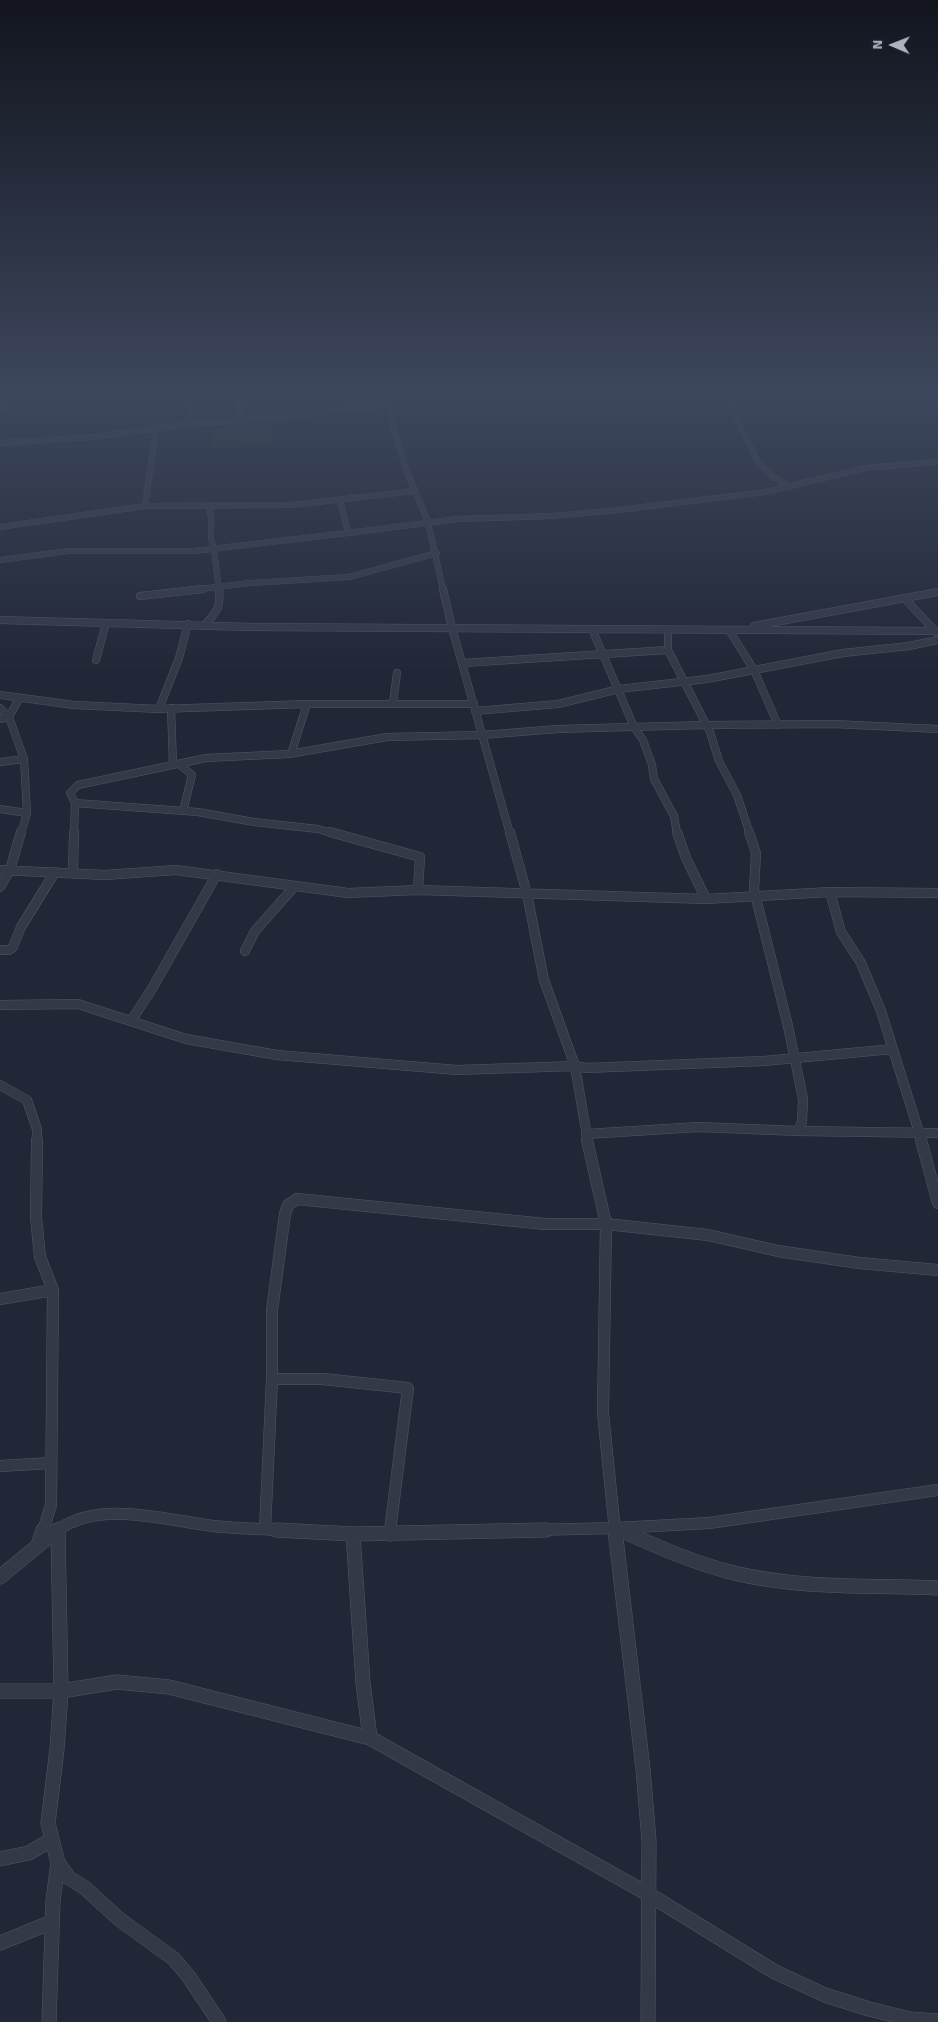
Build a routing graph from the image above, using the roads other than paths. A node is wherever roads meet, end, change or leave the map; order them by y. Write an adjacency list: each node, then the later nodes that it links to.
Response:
1 (148, 490): 6 (street)
2 (412, 490): 5 (street)
3 (415, 490): 8 (street)
4 (773, 490): 8 (street)
5 (340, 500): 7 (street); 10 (street)
6 (145, 506): 7 (street); 9 (street)
7 (208, 506): 11 (street)
8 (428, 522): 10 (street); 12 (street)
9 (0, 526)
10 (348, 533): 11 (street)
11 (214, 549): 13 (street); 14 (street)
12 (437, 553): 14 (street); 22 (street)
13 (0, 560)
14 (219, 587): 16 (street); 21 (street)
15 (938, 592): 17 (street)
16 (140, 596)
17 (905, 599): 24 (street); 26 (street)
18 (0, 620): 19 (street)
19 (106, 623): 20 (street); 30 (street)
20 (188, 624): 21 (street); 43 (street)
21 (205, 625): 22 (street)
22 (452, 628): 23 (street); 31 (street)
23 (592, 629): 25 (street); 29 (street)
24 (731, 629): 25 (street); 26 (street); 32 (street)
25 (668, 631): 28 (street)
26 (937, 632)
27 (938, 640): 32 (street)
28 (668, 650): 29 (street); 34 (street)
29 (602, 654): 31 (street); 35 (street)
30 (96, 660)
31 (463, 663): 42 (street)
32 (754, 670): 34 (street); 47 (street)
33 (397, 673): 38 (street)
34 (684, 682): 35 (street); 46 (street)
35 (619, 688): 42 (street); 48 (street)
36 (0, 695): 37 (street)
37 (19, 698): 43 (street); 44 (street)
38 (393, 703): 39 (street); 42 (street)
39 (307, 704): 41 (street); 51 (street)
40 (0, 708): 44 (street)
41 (171, 708): 43 (street); 54 (street)
42 (474, 708): 50 (street)
43 (159, 709)
44 (9, 717): 45 (street); 52 (street)
45 (0, 719)
46 (705, 725): 47 (street); 48 (street); 70 (street)
47 (778, 725): 49 (street)
48 (634, 727): 50 (street); 71 (street)
49 (938, 729)
50 (482, 734): 51 (street); 69 (street)
51 (291, 754): 54 (street)
52 (24, 759): 53 (street); 58 (street)
53 (0, 762)
54 (176, 765): 55 (street); 57 (street)
55 (74, 803): 57 (street); 62 (street)
56 (0, 809): 58 (street)
57 (183, 811): 66 (street)
58 (27, 812): 60 (street)
59 (0, 870): 60 (street)
60 (10, 870): 61 (street); 64 (street)
61 (55, 872): 62 (street); 72 (street)
62 (73, 873): 63 (street)
63 (217, 874): 65 (street); 75 (street)
64 (0, 887)
65 (294, 887): 66 (street); 73 (street)
66 (418, 890): 69 (street)
67 (830, 892): 68 (street); 70 (street); 76 (street)
68 (938, 892)
69 (527, 894): 71 (street); 78 (street)
70 (756, 896): 71 (street); 77 (street)
71 (706, 899)
72 (0, 950)
73 (245, 952)
74 (0, 1005): 75 (street)
75 (131, 1021): 78 (street)
76 (893, 1049): 77 (street); 81 (street)
77 (794, 1059): 78 (street); 80 (street)
78 (574, 1066): 83 (street)
79 (1, 1088): 87 (street)
80 (798, 1131): 81 (street); 83 (street)
81 (919, 1132): 82 (street); 84 (street)
82 (938, 1133)
83 (586, 1134): 85 (street)
84 (938, 1203)
85 (606, 1224): 86 (street); 89 (street); 93 (street)
86 (938, 1270)
87 (53, 1290): 88 (street); 90 (street)
88 (0, 1298)
89 (272, 1379): 95 (street); 97 (street)
90 (52, 1463): 91 (street); 98 (street)
91 (0, 1466)
92 (938, 1490): 93 (street)
93 (616, 1528): 97 (street); 100 (street); 107 (street)
94 (58, 1529): 95 (street); 98 (street); 102 (street)
95 (265, 1530): 96 (street)
96 (352, 1534): 97 (street); 103 (street)
97 (390, 1534)
98 (38, 1545): 99 (street)
99 (0, 1577)
100 (938, 1588)
101 (0, 1691): 102 (street)
102 (61, 1691): 103 (street); 104 (street)
103 (370, 1738): 107 (street)
104 (51, 1840): 105 (street); 106 (street)
105 (0, 1859)
106 (58, 1863): 108 (street); 112 (street)
107 (648, 1894): 110 (street); 113 (street)
108 (52, 1922): 109 (street); 111 (street)
109 (0, 1943)
110 (938, 2021)
111 (49, 2022)
112 (219, 2022)
113 (648, 2022)

